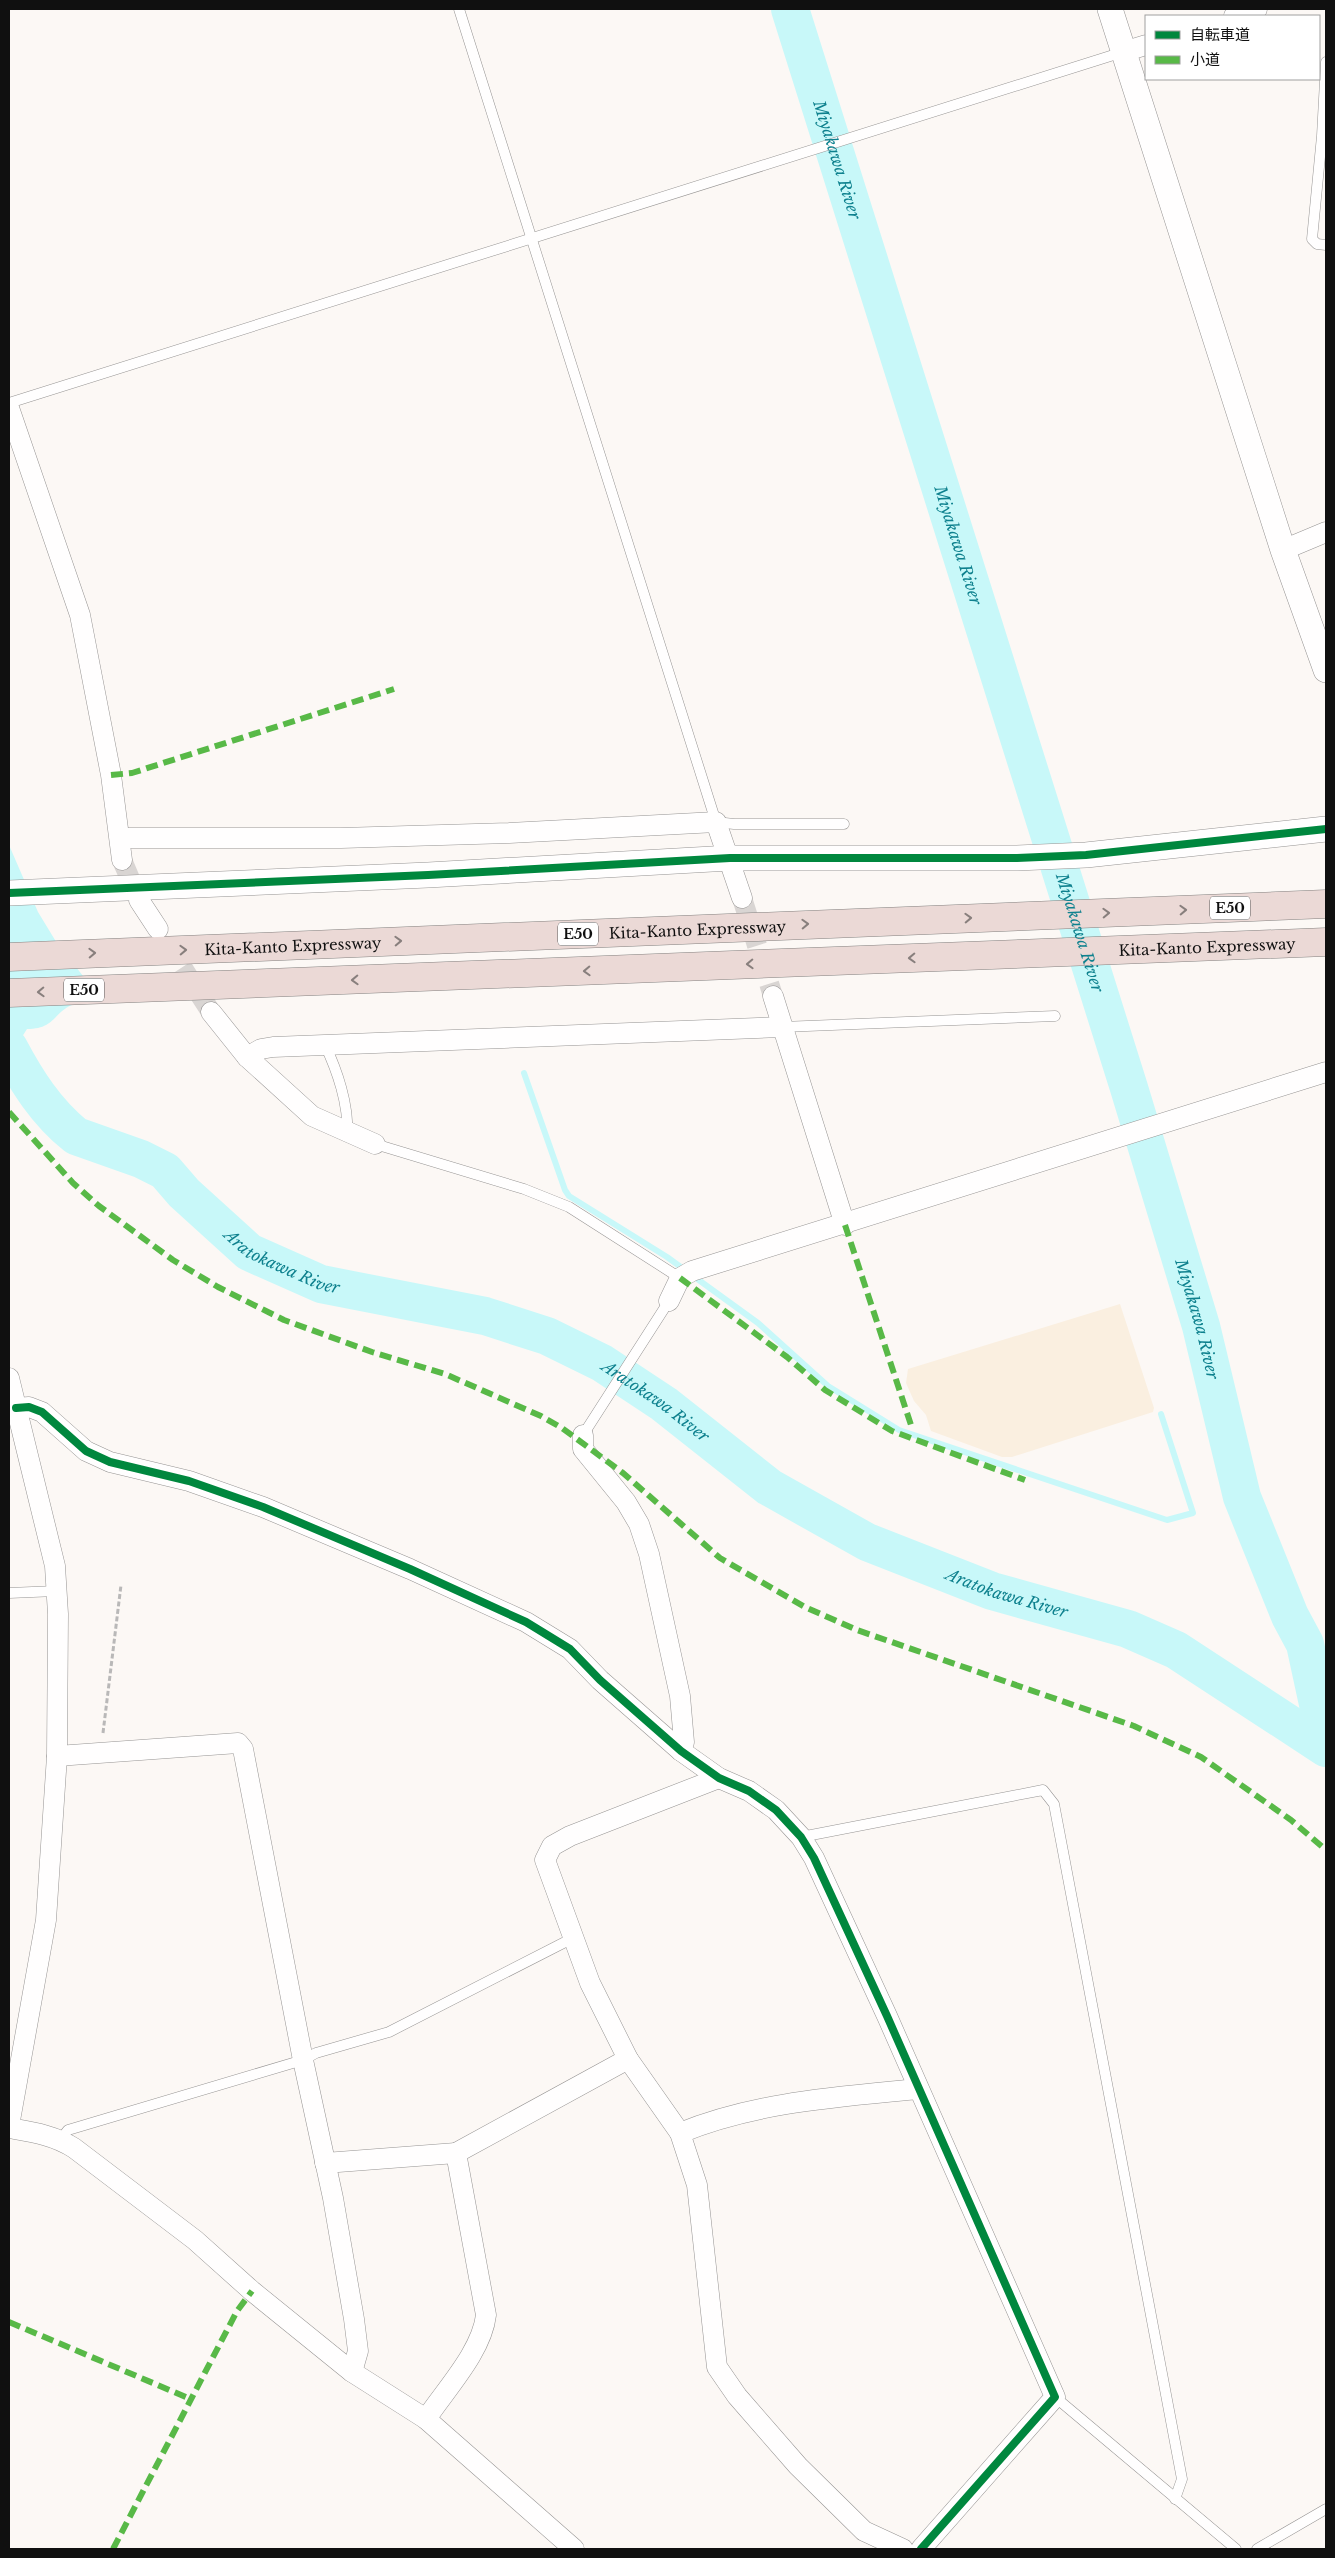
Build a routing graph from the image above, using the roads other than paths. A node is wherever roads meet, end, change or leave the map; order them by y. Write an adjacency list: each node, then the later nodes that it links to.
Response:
1 (459, 9): 7 (lane)
2 (1110, 9): 5 (street)
3 (1257, 9): 4 (street)
4 (1237, 15)
5 (1135, 48): 7 (lane); 12 (street)
6 (1326, 62): 8 (lane)
7 (531, 238): 9 (lane); 14 (lane)
8 (1326, 246)
9 (9, 403)
10 (9, 408): 17 (street)
11 (1326, 532): 12 (street)
12 (1283, 550): 13 (street)
13 (1326, 670)
14 (716, 822): 15 (lane); 17 (street); 18 (street)
15 (844, 824)
16 (1326, 829): 18 (street)
17 (120, 838): 19 (street)
18 (730, 858): 20 (street); 21 (street)
19 (122, 860)
20 (9, 893)
21 (742, 898)
22 (139, 900): 24 (street)
23 (1326, 904): 26 (highway, Kita-Kanto Expressway / E50, one-way to 23)
24 (158, 929)
25 (1326, 942): 27 (highway, Kita-Kanto Expressway / E50, one-way to 27)
26 (9, 956)
27 (9, 993)
28 (773, 996): 31 (street)
29 (211, 1012): 33 (street)
30 (1055, 1016): 31 (lane)
31 (782, 1027): 32 (street); 37 (street)
32 (325, 1045): 33 (street); 35 (lane)
33 (248, 1057): 35 (street)
34 (1326, 1072): 37 (street)
35 (347, 1133): 36 (street)
36 (375, 1144): 38 (lane)
37 (845, 1225): 38 (street)
38 (680, 1278): 39 (street)
39 (669, 1301): 42 (lane)
40 (9, 1378): 41 (street)
41 (16, 1408): 43 (street); 45 (street)
42 (583, 1435): 45 (street)
43 (56, 1591): 44 (lane); 46 (street)
44 (9, 1593)
45 (680, 1751): 47 (street)
46 (57, 1756): 51 (street); 53 (street)
47 (719, 1778): 48 (street); 49 (street)
48 (801, 1837): 52 (street); 61 (lane)
49 (573, 1938): 50 (street); 51 (lane)
50 (628, 2059): 54 (street); 56 (street)
51 (303, 2060): 55 (lane); 57 (street)
52 (918, 2089): 54 (street); 59 (street)
53 (9, 2127): 55 (street)
54 (680, 2133): 64 (street)
55 (61, 2139): 58 (street)
56 (456, 2153): 57 (street); 60 (street)
57 (325, 2163): 58 (street)
58 (352, 2372): 60 (street)
59 (1055, 2397): 61 (lane); 65 (street)
60 (426, 2419): 63 (street)
61 (1175, 2499): 66 (lane)
62 (1326, 2508): 67 (lane)
63 (574, 2549)
64 (903, 2549)
65 (921, 2549)
66 (1236, 2549)
67 (1257, 2549)

